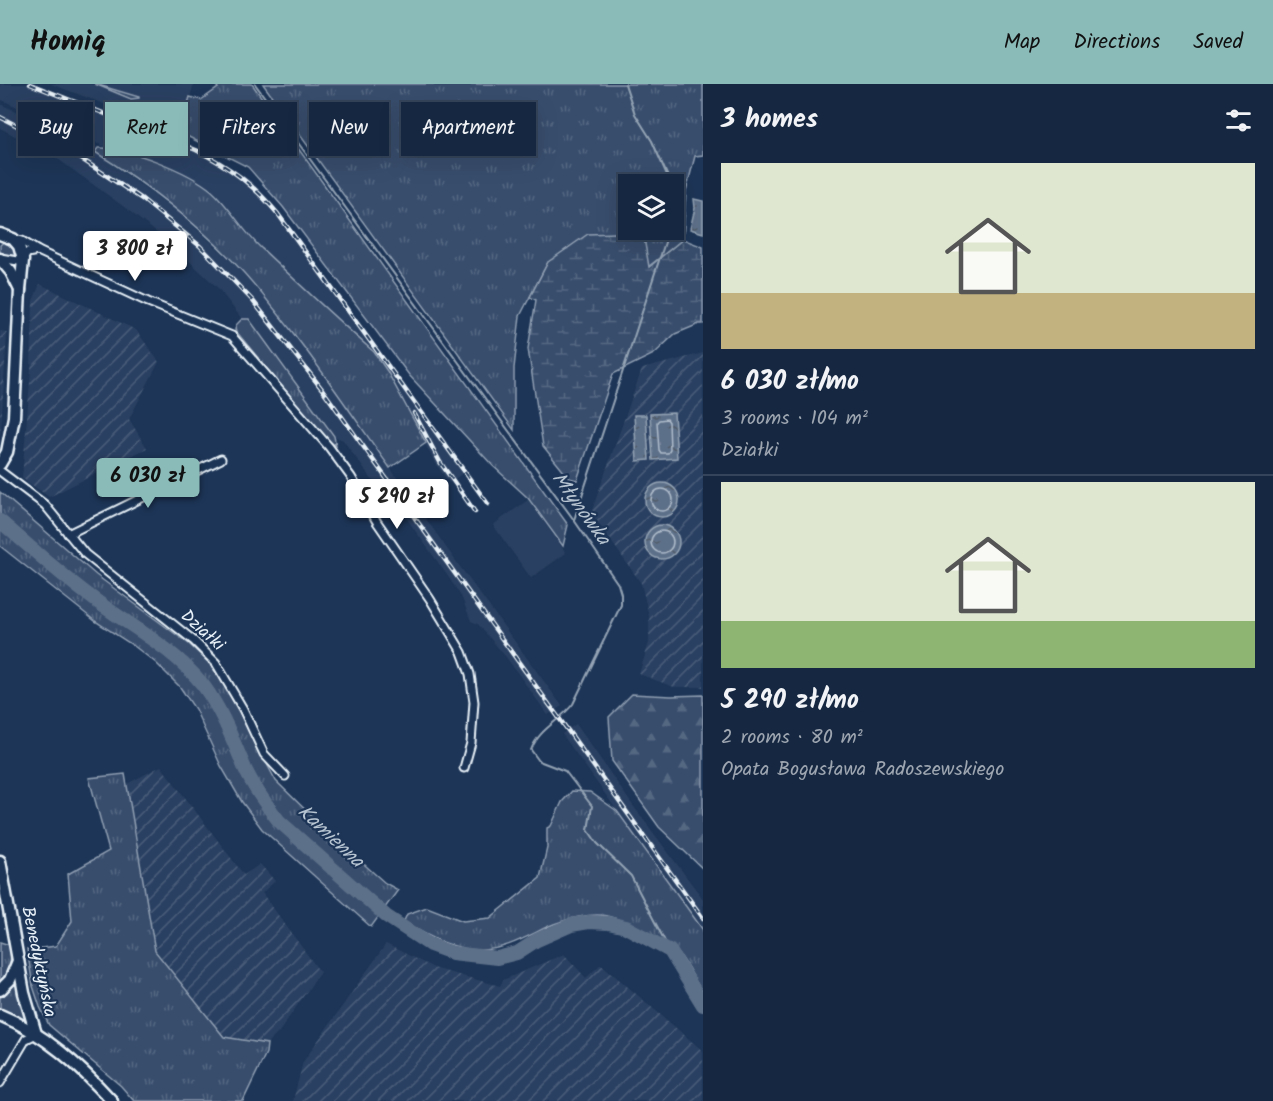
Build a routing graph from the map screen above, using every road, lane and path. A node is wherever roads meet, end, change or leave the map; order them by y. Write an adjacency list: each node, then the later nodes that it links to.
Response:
1 (0, 234): 2 (street)
2 (13, 239): 3 (street); 5 (street)
3 (38, 250): 5 (street); 11 (street)
4 (0, 258): 5 (street); 6 (street)
5 (23, 260): 6 (street)
6 (20, 290): 8 (street)
7 (219, 460): 10 (street)
8 (0, 464)
9 (0, 471): 10 (street, Działki)
10 (68, 534): 12 (street, Działki)
11 (464, 768)
12 (285, 776)
13 (0, 861): 14 (street, Benedyktyńska)
14 (18, 960): 15 (street); 17 (street, Benedyktyńska)
15 (0, 990)
16 (0, 1015): 17 (street)
17 (36, 1034): 18 (street); 19 (street)
18 (0, 1083)
19 (112, 1101)

